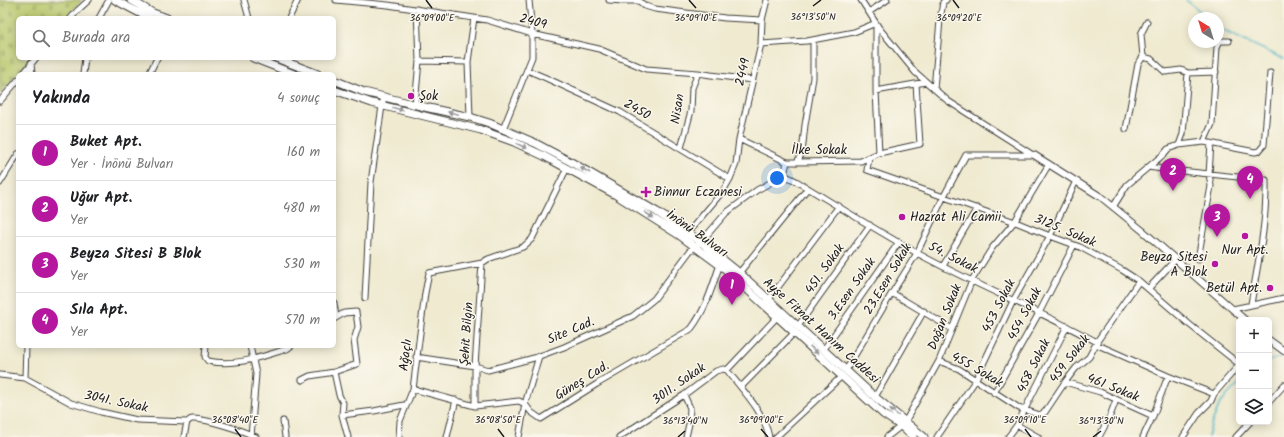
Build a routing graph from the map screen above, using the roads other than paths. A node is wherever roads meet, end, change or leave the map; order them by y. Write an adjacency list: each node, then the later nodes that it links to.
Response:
1 (89, 0): 18 (street)
2 (109, 0): 19 (street)
3 (115, 0): 20 (main road)
4 (131, 0): 21 (main road)
5 (244, 0): 22 (street)
6 (298, 0): 23 (street)
7 (336, 0): 15 (street, 2409)
8 (529, 0): 28 (street)
9 (609, 0): 10 (street)
10 (638, 0): 25 (street)
11 (767, 0): 25 (street, 2449)
12 (861, 0): 17 (street)
13 (887, 0): 17 (street)
14 (946, 0): 56 (street)
15 (379, 2): 16 (street, 2409)
16 (417, 9): 24 (street, 2409); 37 (street)
17 (868, 12): 27 (street)
18 (73, 16)
19 (100, 16)
20 (145, 16)
21 (161, 16)
22 (248, 16)
23 (290, 16)
24 (474, 18): 28 (street, 2409); 38 (street)
25 (762, 20): 31 (street, 2449)
26 (1147, 22): 32 (street)
27 (876, 23): 29 (street); 54 (street); 58 (street)
28 (532, 34): 40 (street); 48 (street, 2409)
29 (813, 40): 31 (street); 76 (street)
30 (1229, 42): 47 (street)
31 (761, 44): 51 (street, 2449)
32 (1143, 57): 49 (street); 65 (street)
33 (34, 60): 39 (street)
34 (85, 60): 43 (street)
35 (155, 60): 44 (street)
36 (273, 60): 45 (main road); 46 (main road)
37 (418, 61): 38 (street); 61 (street)
38 (468, 62): 63 (street)
39 (31, 63): 41 (street); 42 (street)
40 (527, 70): 64 (street); 70 (street, 2450)
41 (24, 72)
42 (32, 72)
43 (83, 72)
44 (151, 72)
45 (291, 72)
46 (312, 72)
47 (1216, 72): 49 (street); 67 (street)
48 (698, 73): 51 (street, 2409); 70 (street, Nisan)
49 (1188, 73): 69 (street)
50 (1270, 73): 68 (street)
51 (752, 80): 66 (street, 2449)
52 (336, 81): 59 (main road, İnönü Bulvarı)
53 (16, 82): 60 (street)
54 (926, 82): 55 (street); 56 (street)
55 (916, 84): 58 (street); 71 (street, İlke Sokak)
56 (934, 89): 72 (street)
57 (336, 91): 62 (main road, İnönü Bulvarı)
58 (876, 91): 71 (street)
59 (384, 97): 61 (main road, İnönü Bulvarı); 62 (street)
60 (0, 101)
61 (415, 105): 63 (main road, İnönü Bulvarı, one-way to 61)
62 (382, 106): 79 (main road, İnönü Bulvarı, one-way to 79); 108 (street)
63 (470, 117): 64 (main road, İnönü Bulvarı)
64 (503, 129): 92 (main road, İnönü Bulvarı, one-way to 64)
65 (1126, 129)
66 (739, 139): 75 (street, İlke Sokak); 82 (street, 2449)
67 (1204, 142): 68 (street); 69 (street)
68 (1211, 143): 80 (street)
69 (1179, 145): 78 (street)
70 (681, 148): 82 (street, 2450)
71 (879, 153): 74 (street, İlke Sokak)
72 (1034, 155): 77 (street); 86 (street, 23.Esen Sokak)
73 (16, 157): 84 (street)
74 (869, 158): 76 (street, İlke Sokak); 86 (street, 3125. Sokak)
75 (787, 162): 76 (street, İlke Sokak); 81 (street)
76 (797, 162)
77 (1049, 164): 83 (street); 90 (street, Doğan Sokak)
78 (1148, 167): 80 (street); 88 (street)
79 (568, 168): 92 (main road, İnönü Bulvarı, one-way to 92); 100 (street)
80 (1209, 174): 99 (street); 112 (street)
81 (784, 175): 85 (street, 54. Sokak); 95 (street)
82 (730, 179): 92 (street, 2449)
83 (1076, 181): 88 (street); 93 (street, 453 Sokak)
84 (0, 183)
85 (808, 188): 87 (street, 54. Sokak); 103 (street)
86 (944, 196): 89 (street, 3125. Sokak); 97 (street, 23.Esen Sokak)
87 (839, 206): 91 (street, 54. Sokak); 110 (street)
88 (1113, 207): 98 (street)
89 (977, 208): 90 (street, 3125. Sokak); 102 (street)
90 (1015, 221): 93 (street, 3125. Sokak); 104 (street, Doğan Sokak)
91 (870, 225): 94 (street, 54. Sokak); 120 (street, 451. Sokak)
92 (685, 236): 95 (main road, İnönü Bulvarı)
93 (1050, 236): 96 (street, 3125. Sokak); 111 (street, 453 Sokak)
94 (899, 242): 97 (street, 54. Sokak); 127 (street, 3.Esen Sokak)
95 (698, 244): 101 (main road, İnönü Bulvarı); 103 (main road, Ayşe Fitnat Hanım Caddesi); 128 (street, Site Cad.)
96 (1074, 245): 105 (street, 3125. Sokak); 115 (street, 454 Sokak)
97 (917, 253): 102 (street, 54. Sokak); 107 (street, 23.Esen Sokak)
98 (1176, 259): 106 (street); 113 (street)
99 (1198, 259)
100 (482, 263): 129 (street, Ağaçlı); 133 (street, Şehit Bilgin)
101 (720, 264): 116 (main road, İnönü Bulvarı); 154 (street, Güneş Cad.)
102 (943, 266): 104 (street, 54. Sokak)
103 (739, 273): 110 (main road, Ayşe Fitnat Hanım Caddesi)
104 (972, 280): 111 (street, 54. Sokak); 121 (street, Doğan Sokak)
105 (1138, 281): 106 (street, 3125. Sokak); 122 (street, 459 Sokak)
106 (1148, 289): 132 (street, 3125. Sokak)
107 (892, 293): 114 (street); 137 (street, 23.Esen Sokak)
108 (365, 298)
109 (1284, 298): 112 (street)
110 (769, 299): 120 (main road, Ayşe Fitnat Hanım Caddesi)
111 (1013, 301): 115 (street, 54. Sokak); 142 (street, 453 Sokak)
112 (1251, 304): 113 (street)
113 (1233, 309): 118 (street)
114 (924, 311): 121 (street); 150 (street)
115 (1039, 313): 119 (street, 54. Sokak); 147 (street, 454 Sokak)
116 (778, 316): 120 (main road, İnönü Bulvarı); 135 (street)
117 (336, 317): 136 (street)
118 (1242, 317)
119 (1067, 326): 122 (street, 54. Sokak); 157 (street, 458 Sokak)
120 (796, 329): 127 (main road, Ayşe Fitnat Hanım Caddesi); 137 (main road, İnönü Bulvarı, one-way to 137); 145 (street, 451. Sokak)
121 (952, 329): 131 (street, Doğan Sokak)
122 (1097, 342): 139 (street, 54. Sokak); 143 (street, 459 Sokak)
123 (26, 348): 140 (street)
124 (206, 348): 130 (street)
125 (250, 348): 130 (street)
126 (288, 348): 130 (street)
127 (824, 349): 137 (main road, Ayşe Fitnat Hanım Caddesi)
128 (539, 356): 133 (street, Site Cad.); 154 (street)
129 (416, 358): 133 (street, Site Cad.); 146 (street, Ağaçlı)
130 (253, 360): 166 (street)
131 (939, 361): 142 (street, 455 Sokak); 162 (street, Doğan Sokak)
132 (1236, 362)
133 (475, 366): 156 (street, Şehit Bilgin)
134 (1236, 368): 148 (street)
135 (727, 370): 145 (street, 3011. Sokak); 149 (street, 3011. Sokak)
136 (334, 372): 141 (street); 158 (street)
137 (844, 373): 150 (main road, Ayşe Fitnat Hanım Caddesi); 162 (main road, İnönü Bulvarı); 176 (street, 23.Esen Sokak)
138 (0, 376): 140 (street, 3041. Sokak)
139 (1168, 376): 148 (street, 54. Sokak); 159 (street)
140 (25, 378): 161 (street, 3041. Sokak)
141 (302, 380)
142 (975, 381): 147 (street, 455 Sokak); 180 (street, 453 Sokak)
143 (1065, 382): 153 (street, 461 Sokak); 157 (street, 459 Sokak)
144 (1284, 385): 151 (street)
145 (741, 387): 175 (street, 3011. Sokak)
146 (413, 389): 152 (street); 155 (street, Ağaçlı)
147 (994, 393): 157 (street, 455 Sokak)
148 (1214, 394): 185 (street)
149 (684, 395): 165 (street, 3011. Sokak); 174 (street)
150 (875, 397): 162 (main road, Ayşe Fitnat Hanım Caddesi, one-way to 150)
151 (1272, 399)
152 (456, 400): 156 (street); 171 (street)
153 (1116, 400): 159 (street, 461 Sokak); 183 (street)
154 (525, 404): 156 (street); 172 (street)
155 (406, 406): 158 (street); 170 (street, Ağaçlı)
156 (475, 406)
157 (1024, 409): 163 (street, 458 Sokak)
158 (342, 415): 169 (street)
159 (1153, 416): 184 (street)
160 (283, 421): 168 (street)
161 (187, 422): 166 (street, 3041. Sokak); 167 (street)
162 (903, 424): 177 (street); 178 (main road, İnönü Bulvarı); 179 (main road, Ayşe Fitnat Hanım Caddesi)
163 (1017, 425): 181 (street, 458 Sokak); 182 (street)
164 (1247, 425): 186 (street)
165 (626, 434): 173 (street, 3011. Sokak)
166 (253, 436)
167 (184, 437)
168 (285, 437)
169 (348, 437)
170 (399, 437)
171 (447, 437)
172 (519, 437)
173 (619, 437)
174 (686, 437)
175 (769, 437)
176 (776, 437)
177 (887, 437)
178 (913, 437)
179 (924, 437)
180 (938, 437)
181 (1008, 437)
182 (1038, 437)
183 (1099, 437)
184 (1143, 437)
185 (1183, 437)
186 (1236, 437)

